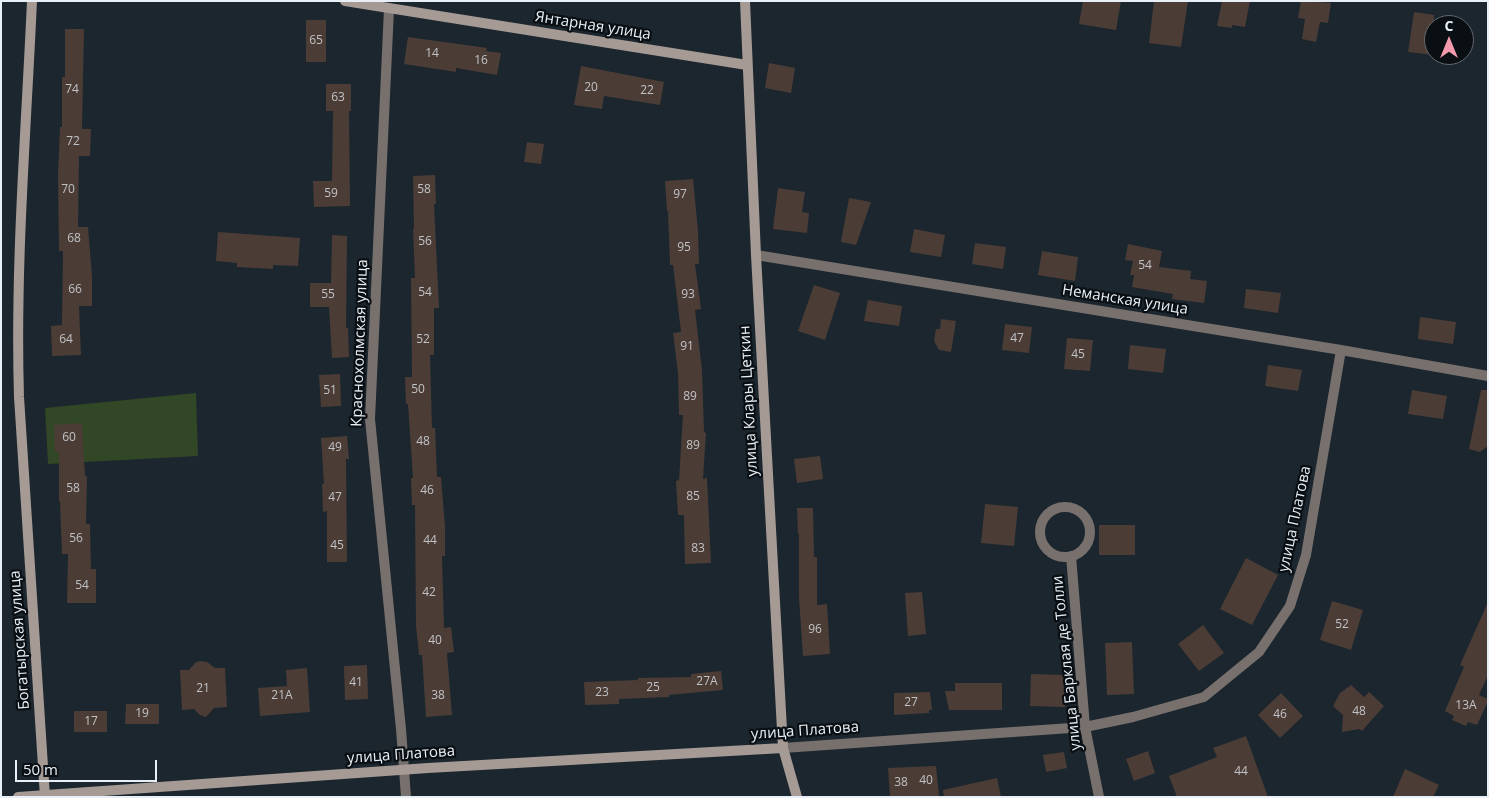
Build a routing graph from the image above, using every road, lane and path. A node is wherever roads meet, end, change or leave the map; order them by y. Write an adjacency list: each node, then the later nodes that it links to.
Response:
1 (32, 1): 13 (street, Богатырская улица)
2 (345, 1): 4 (street, Янтарная улица)
3 (745, 1): 5 (street, улица Клары Цеткин)
4 (389, 9): 5 (street, Янтарная улица); 12 (street, Краснохолмская улица)
5 (747, 65): 6 (street, улица Клары Цеткин)
6 (756, 255): 7 (street, Неманская улица); 11 (street, улица Клары Цеткин)
7 (1341, 350): 8 (street, Неманская улица); 10 (street, улица Платова)
8 (1488, 376)
9 (1072, 556): 9 (street, улица Барклая де Толли); 10 (street, улица Барклая де Толли)
10 (1085, 727): 11 (street, улица Платова); 17 (street, улица Барклая де Толли)
11 (783, 748): 12 (street, улица Платова); 16 (street, улица Клары Цеткин)
12 (403, 770): 13 (street, улица Платова); 15 (street, Краснохолмская улица)
13 (45, 796): 14 (street, улица Платова)
14 (18, 797)
15 (406, 797)
16 (797, 797)
17 (1098, 797)

